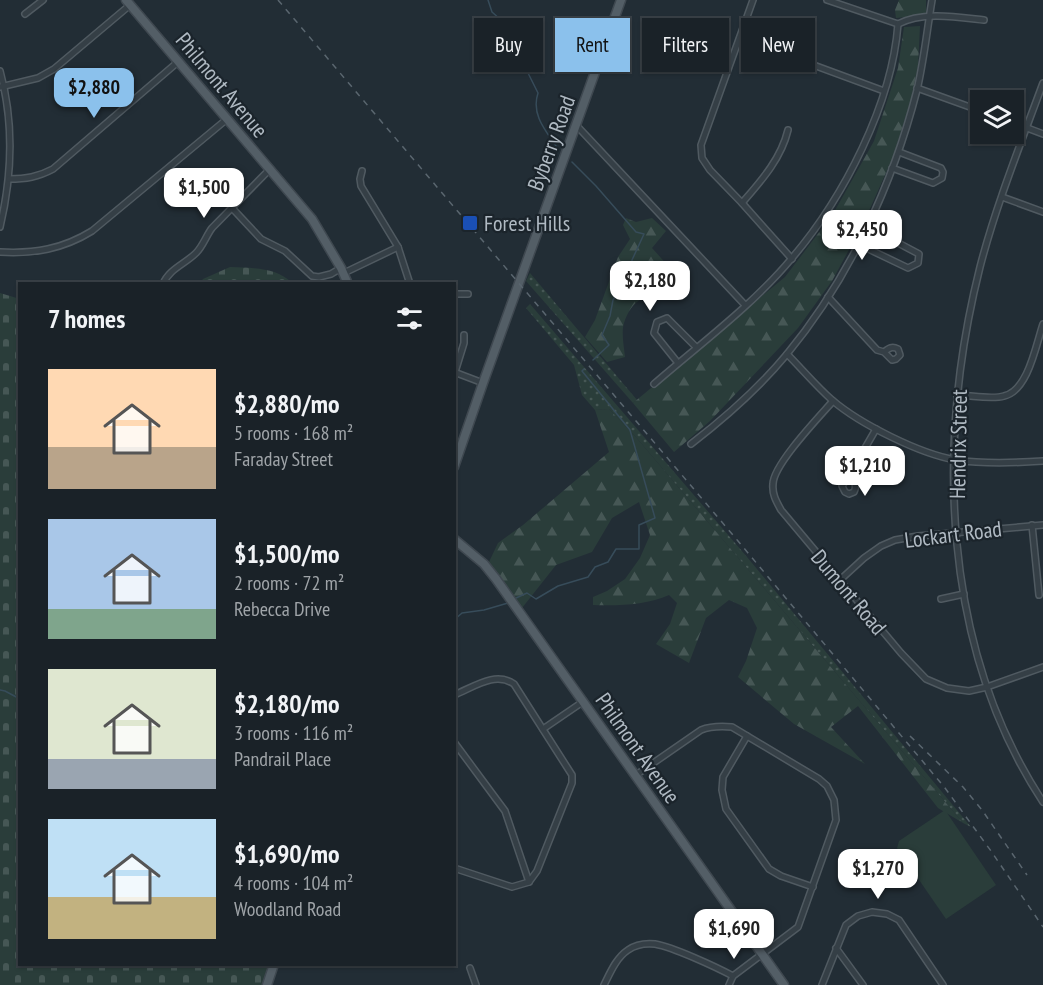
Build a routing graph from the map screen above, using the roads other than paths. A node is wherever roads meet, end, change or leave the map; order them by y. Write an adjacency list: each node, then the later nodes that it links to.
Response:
1 (43, 0): 8 (street)
2 (621, 0): 21 (main road, Byberry Road)
3 (753, 0): 12 (street)
4 (827, 0): 7 (street)
5 (932, 0): 9 (street)
6 (128, 2): 13 (main road, Philmont Avenue); 16 (street)
7 (842, 2): 11 (street)
8 (25, 14)
9 (929, 18): 10 (street); 11 (street); 17 (street)
10 (984, 20)
11 (898, 24): 18 (street)
12 (740, 38): 18 (street); 32 (street)
13 (179, 62): 20 (main road, Philmont Avenue); 30 (street)
14 (0, 71): 16 (street)
15 (1043, 83): 23 (street, Hendrix Street)
16 (2, 87): 30 (street)
17 (917, 88): 19 (street); 26 (street)
18 (884, 91): 40 (street)
19 (970, 107)
20 (227, 118): 28 (main road, Philmont Avenue); 39 (street)
21 (577, 126): 48 (street); 57 (main road, Byberry Road)
22 (1024, 126): 23 (street)
23 (1027, 127): 25 (street); 31 (street, Hendrix Street)
24 (788, 130): 32 (street)
25 (1043, 134)
26 (899, 152): 27 (street); 27 (street)
27 (892, 168): 36 (street)
28 (269, 170): 33 (street); 41 (main road, Philmont Avenue)
29 (362, 171): 38 (street)
30 (9, 179): 35 (street)
31 (1002, 197): 34 (street); 59 (street, Hendrix Street)
32 (742, 203): 40 (street)
33 (232, 208): 41 (street); 42 (street)
34 (1043, 212)
35 (0, 227)
36 (868, 227): 37 (street); 37 (street)
37 (858, 244): 47 (street)
38 (398, 247): 41 (street); 44 (street)
39 (0, 252)
40 (792, 259): 48 (street)
41 (343, 270): 43 (main road, Philmont Avenue)
42 (164, 282)
43 (347, 282)
44 (409, 282)
45 (456, 294): 46 (street)
46 (468, 294)
47 (828, 297): 52 (street); 53 (street)
48 (745, 305): 51 (street)
49 (1043, 324): 59 (street)
50 (464, 335): 55 (street)
51 (696, 347): 54 (street); 54 (street)
52 (884, 352)
53 (787, 354): 60 (street); 62 (street)
54 (678, 363): 58 (street)
55 (456, 369)
56 (456, 372): 57 (street)
57 (483, 383): 65 (main road, Byberry Road)
58 (654, 384)
59 (957, 395): 63 (street, Hendrix Street)
60 (833, 401): 61 (street); 71 (street, Dumont Road)
61 (876, 429): 63 (street); 66 (street)
62 (691, 444)
63 (954, 460): 64 (street); 69 (street, Hendrix Street)
64 (1043, 460)
65 (456, 461)
66 (850, 474)
67 (1032, 525): 68 (street, Lockart Road); 69 (street, Lockart Road); 73 (street)
68 (1043, 525)
69 (957, 532): 71 (street, Lockart Road); 72 (street, Hendrix Street)
70 (456, 541): 78 (main road, Philmont Avenue)
71 (840, 580): 76 (street, Dumont Road)
72 (964, 594): 74 (street); 76 (street, Hendrix Street)
73 (1039, 595)
74 (941, 599)
75 (1043, 667): 76 (street, Dumont Road)
76 (987, 687): 83 (street, Hendrix Street)
77 (456, 694): 79 (street)
78 (584, 701): 79 (street); 82 (main road, Philmont Avenue)
79 (543, 729): 85 (street)
80 (747, 736): 82 (street); 86 (street); 86 (street)
81 (456, 745): 85 (street)
82 (636, 776): 88 (main road, Philmont Avenue)
83 (1043, 802)
84 (456, 869): 85 (street)
85 (529, 882)
86 (813, 887): 88 (street)
87 (836, 948): 97 (street); 98 (street); 99 (street)
88 (761, 953): 91 (street); 96 (main road, Philmont Avenue)
89 (273, 966): 92 (main road)
90 (470, 968): 93 (street)
91 (733, 976): 94 (street); 95 (street)
92 (267, 985)
93 (476, 985)
94 (604, 985)
95 (729, 985)
96 (784, 985)
97 (822, 985)
98 (863, 985)
99 (943, 985)

